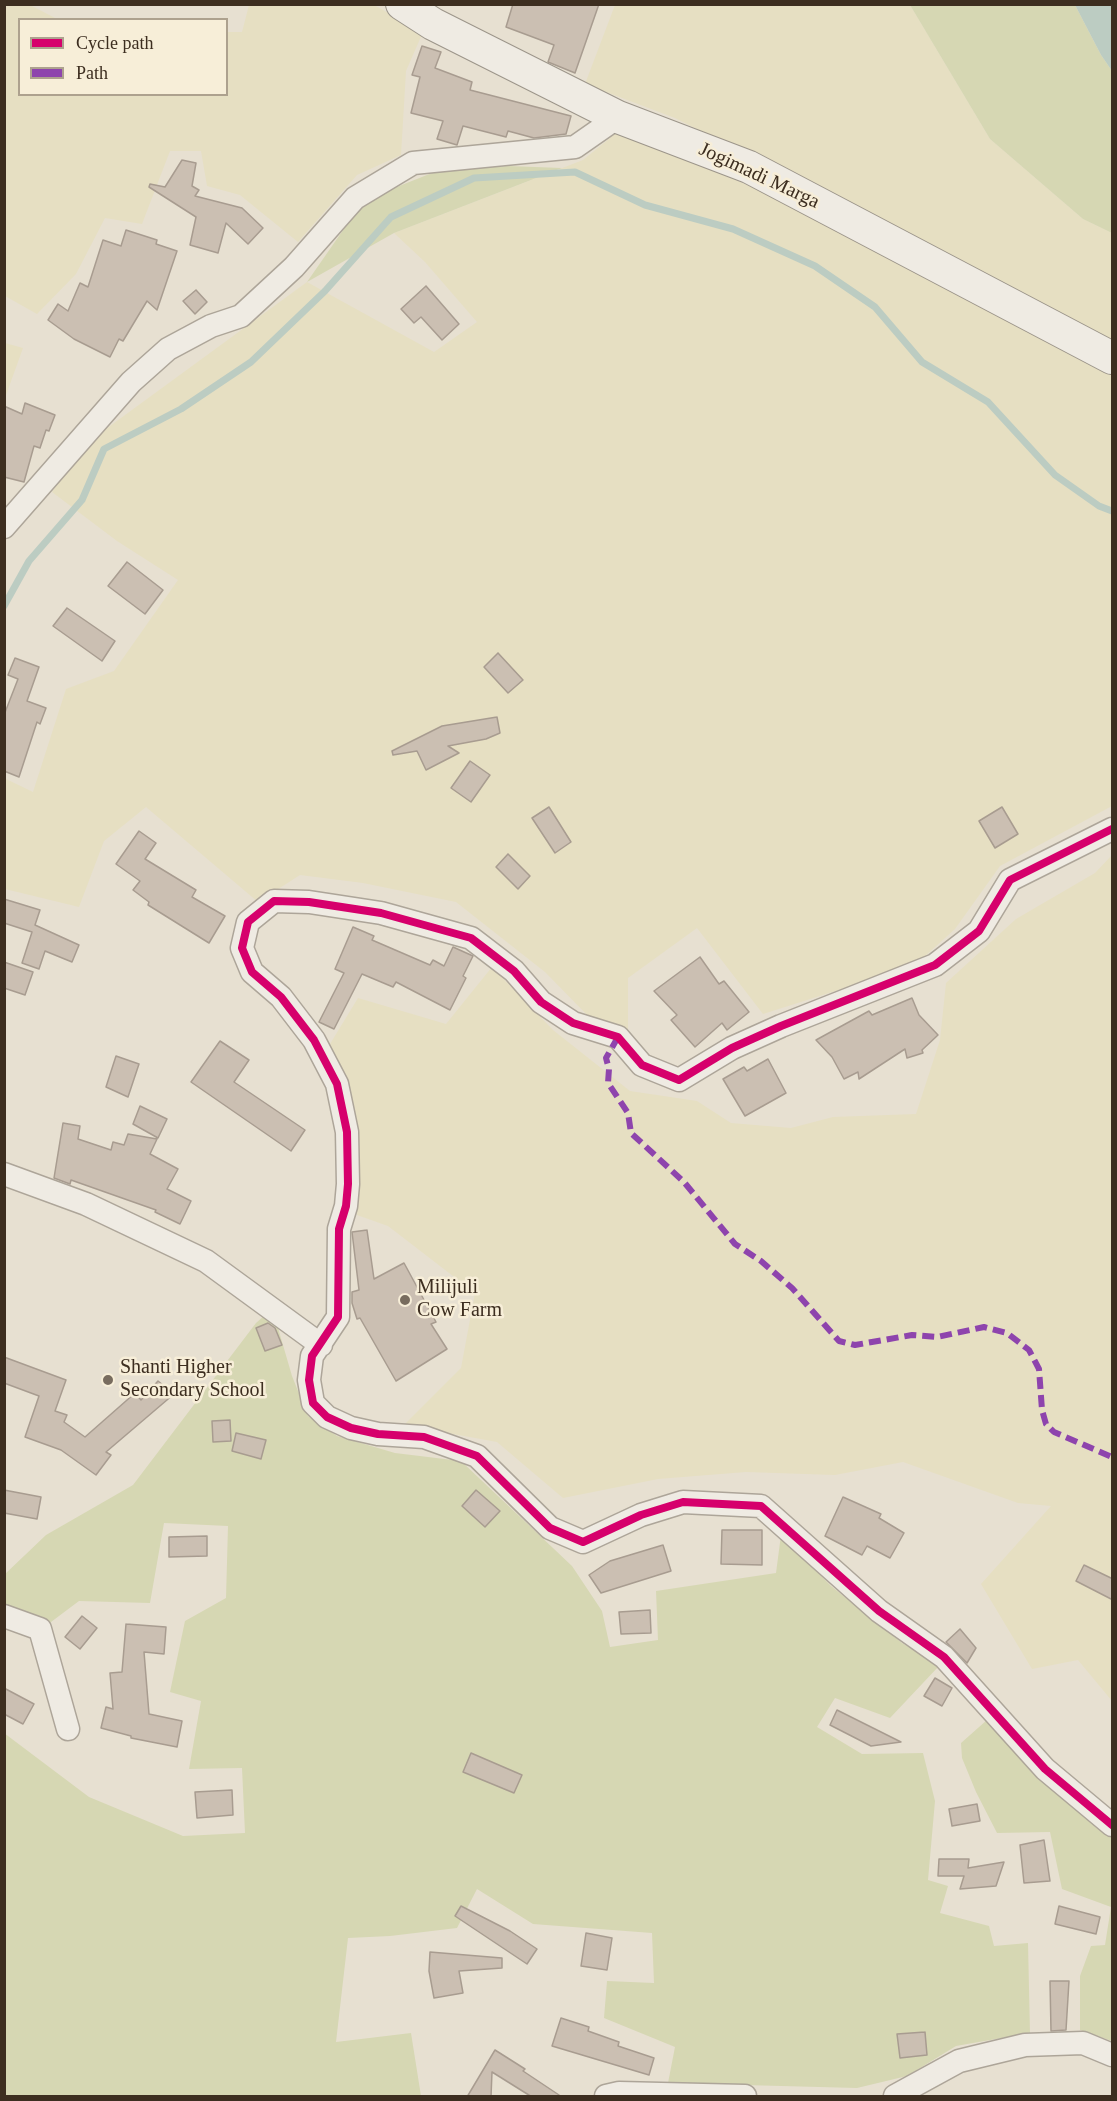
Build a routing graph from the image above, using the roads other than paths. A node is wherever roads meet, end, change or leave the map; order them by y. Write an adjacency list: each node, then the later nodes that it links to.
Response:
1 (402, 4): 2 (main road, Jogimadi Marga)
2 (618, 117): 3 (main road, Jogimadi Marga); 4 (street)
3 (1113, 358)
4 (4, 527)
5 (1113, 829): 7 (street)
6 (4, 1174): 7 (street)
7 (321, 1345): 10 (street)
8 (4, 1616): 9 (street)
9 (68, 1729)
10 (1113, 1825)
11 (1113, 2055): 14 (street)
12 (606, 2097): 13 (street)
13 (744, 2097)
14 (895, 2097)

